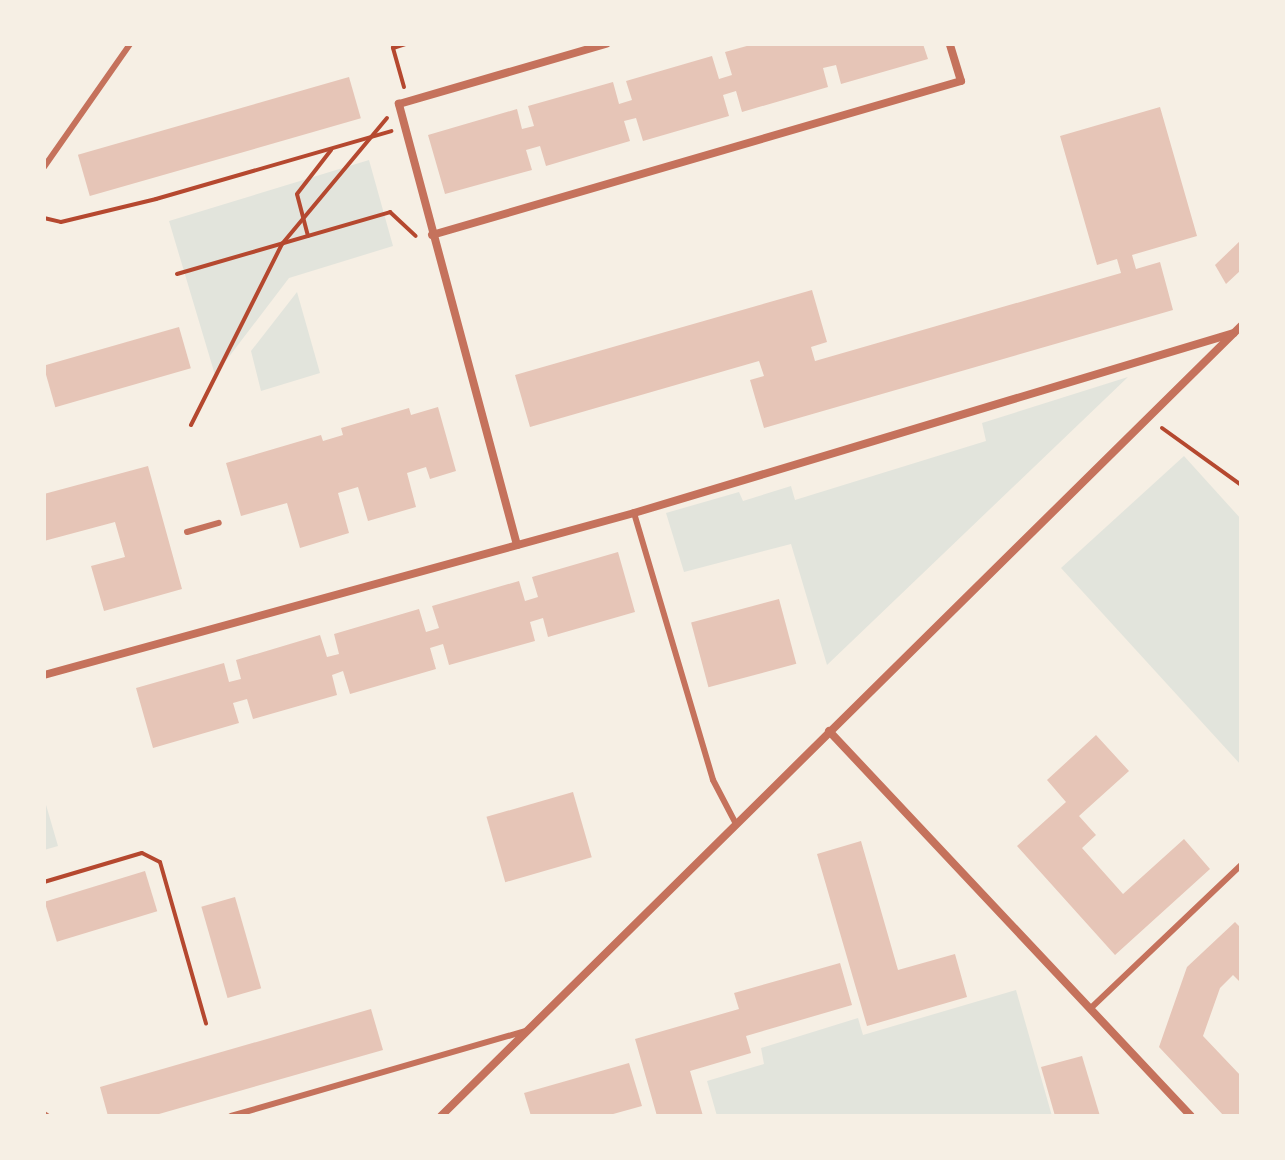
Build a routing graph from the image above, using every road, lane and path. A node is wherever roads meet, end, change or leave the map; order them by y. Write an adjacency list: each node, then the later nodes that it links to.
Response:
1 (130, 44): 9 (lane)
2 (405, 44): 5 (path)
3 (606, 44): 5 (street)
4 (950, 44): 11 (street)
5 (404, 103): 6 (street); 7 (path)
6 (405, 127): 7 (path); 11 (street)
7 (372, 136): 8 (path); 13 (path)
8 (332, 148): 10 (path); 12 (path)
9 (44, 167)
10 (44, 218)
11 (432, 235): 12 (path); 22 (street)
12 (308, 236): 13 (path)
13 (282, 244): 14 (path); 17 (path)
14 (177, 274)
15 (1238, 330): 16 (street); 19 (street)
16 (1148, 418): 18 (path); 24 (street)
17 (191, 425)
18 (1241, 485)
19 (634, 513): 22 (street); 25 (lane)
20 (219, 523): 21 (lane)
21 (187, 532)
22 (517, 545): 23 (street)
23 (44, 675)
24 (829, 731): 25 (street); 28 (street)
25 (735, 822): 30 (street)
26 (1241, 865): 28 (lane)
27 (44, 882): 29 (path)
28 (1092, 1007): 33 (street)
29 (206, 1024)
30 (525, 1031): 31 (lane); 32 (street)
31 (231, 1116)
32 (441, 1116)
33 (1191, 1116)

